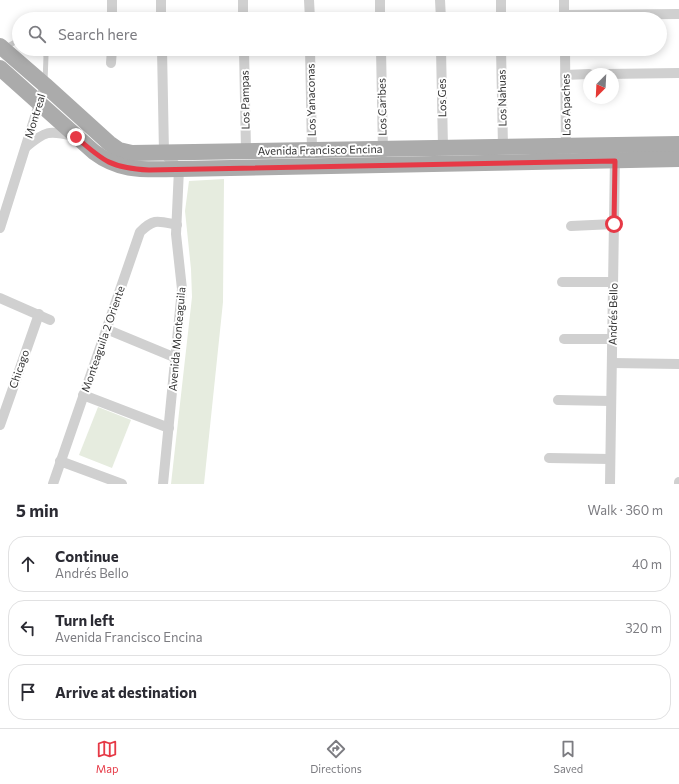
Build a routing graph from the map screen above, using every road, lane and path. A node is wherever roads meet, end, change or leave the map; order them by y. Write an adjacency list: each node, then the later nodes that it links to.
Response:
1 (112, 0): 9 (street)
2 (161, 0): 10 (street)
3 (243, 0): 11 (street)
4 (309, 0): 12 (street)
5 (380, 0): 13 (street)
6 (440, 0): 14 (street)
7 (501, 0): 15 (street)
8 (564, 0): 16 (street)
9 (112, 12)
10 (161, 12)
11 (243, 12)
12 (310, 12)
13 (380, 12)
14 (441, 12)
15 (501, 12)
16 (564, 12)
17 (667, 14): 18 (street)
18 (679, 14)
19 (12, 43): 20 (lane)
20 (2, 47): 22 (main road, Avenida Francisco Encina)
21 (12, 56): 38 (main road, Avenida Francisco Encina)
22 (12, 56)
23 (46, 56): 38 (lane)
24 (112, 56): 32 (street)
25 (162, 56): 50 (street)
26 (244, 56): 49 (street, Los Pampas)
27 (310, 56): 48 (street, Los Yanaconas)
28 (381, 56): 47 (street, Los Caribes)
29 (442, 56): 46 (street, Los Ges)
30 (502, 56): 45 (street, Los Nahuas)
31 (565, 56): 37 (street, Los Apaches)
32 (111, 63)
33 (0, 68): 39 (main road, Avenida Francisco Encina)
34 (679, 73): 36 (street)
35 (583, 74): 37 (street)
36 (619, 74)
37 (565, 75): 43 (street, Los Apaches)
38 (45, 84): 39 (street, Montreal); 50 (main road, Avenida Francisco Encina)
39 (40, 103): 40 (main road, Avenida Francisco Encina); 44 (street, Montreal)
40 (76, 137): 44 (street, Montreal); 55 (main road, Avenida Francisco Encina)
41 (679, 144): 42 (main road, Avenida Francisco Encina)
42 (615, 145): 43 (main road, Avenida Francisco Encina); 52 (street, Andrés Bello)
43 (567, 146): 45 (main road, Avenida Francisco Encina); 53 (street, Los Apaches)
44 (26, 147): 59 (street, Montreal)
45 (503, 147): 46 (main road, Avenida Francisco Encina)
46 (443, 148): 47 (main road, Avenida Francisco Encina)
47 (383, 149): 48 (main road, Avenida Francisco Encina); 54 (street, Los Caribes)
48 (312, 150): 49 (main road, Avenida Francisco Encina)
49 (246, 151): 50 (main road, Avenida Francisco Encina)
50 (164, 153): 55 (street)
51 (679, 159): 52 (main road, Avenida Francisco Encina)
52 (615, 161): 53 (main road, Avenida Francisco Encina); 56 (street, Andrés Bello)
53 (566, 162): 54 (main road, Avenida Francisco Encina)
54 (382, 165): 55 (main road, Avenida Francisco Encina)
55 (179, 169): 57 (street, Avenida Monteaguila)
56 (614, 224): 58 (street); 61 (street, Andrés Bello)
57 (177, 225): 65 (street, Monteaguila 2 Oriente); 68 (street, Avenida Monteaguila)
58 (571, 226)
59 (0, 228)
60 (562, 282): 61 (street)
61 (613, 282): 67 (street, Andrés Bello)
62 (0, 298): 63 (street)
63 (39, 314): 64 (street); 74 (street, Chicago)
64 (50, 320)
65 (106, 330): 68 (street); 71 (street, Monteaguila 2 Oriente)
66 (564, 339): 67 (street)
67 (612, 339): 69 (street, Andrés Bello)
68 (176, 358): 75 (street, Avenida Monteaguila)
69 (612, 363): 70 (street); 73 (street, Andrés Bello)
70 (679, 364)
71 (83, 395): 75 (street); 78 (street, Monteaguila 2 Oriente)
72 (558, 400): 73 (street)
73 (611, 400): 77 (street, Andrés Bello)
74 (0, 425)
75 (169, 428): 81 (street, Avenida Monteaguila)
76 (549, 458): 77 (street)
77 (610, 459): 82 (street, Andrés Bello)
78 (60, 461): 79 (street, Monteaguila 2 Oriente); 80 (street)
79 (53, 484)
80 (122, 484)
81 (163, 484)
82 (610, 484)

